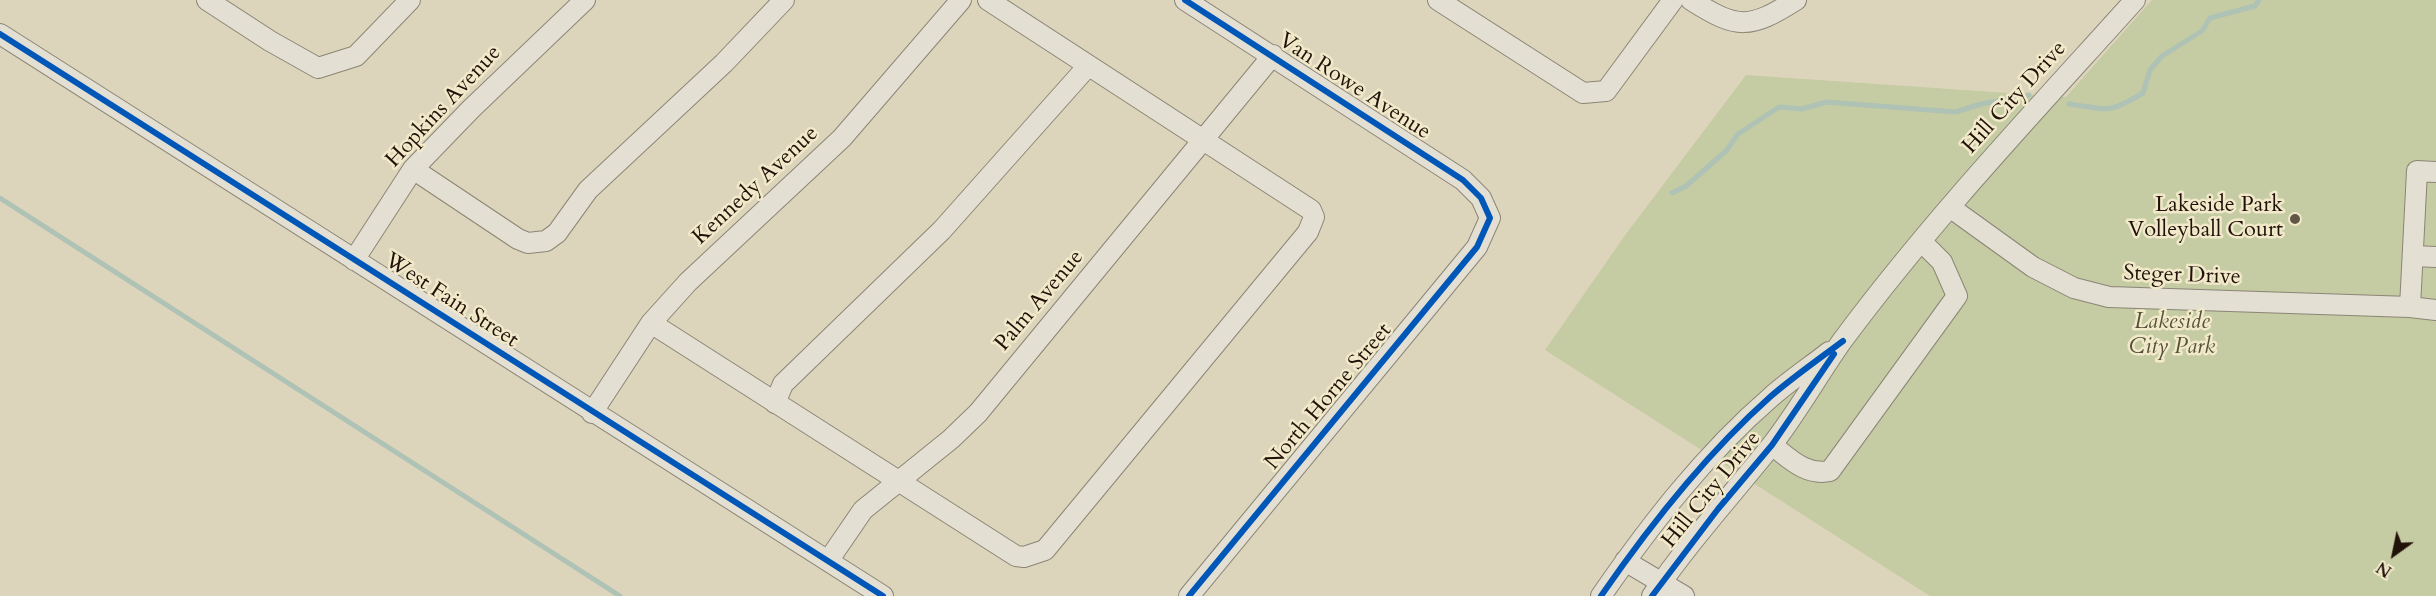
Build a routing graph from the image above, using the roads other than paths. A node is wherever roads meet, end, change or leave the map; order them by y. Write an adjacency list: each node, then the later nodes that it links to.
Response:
1 (207, 0): 2 (street)
2 (410, 0)
3 (784, 0): 17 (street)
4 (961, 0): 27 (street, Kennedy Avenue)
5 (988, 0): 15 (street)
6 (1185, 0): 14 (street, Van Rowe Avenue)
7 (1438, 0): 8 (street)
8 (1673, 0)
9 (1691, 0): 10 (street)
10 (1796, 0)
11 (2135, 0): 19 (street, Hill City Drive)
12 (581, 1): 17 (street, Hopkins Avenue)
13 (0, 34): 24 (street, West Fain Street)
14 (1273, 55): 16 (street, Palm Avenue); 20 (street, Van Rowe Avenue)
15 (1088, 66): 16 (street); 29 (street)
16 (1205, 140): 32 (street, Palm Avenue); 32 (street)
17 (413, 169): 24 (street, Hopkins Avenue)
18 (2436, 172): 22 (street)
19 (1951, 208): 21 (street, Hill City Drive); 25 (street, Steger Drive)
20 (1490, 218): 37 (street, North Horne Street)
21 (1922, 242): 28 (street, Hill City Drive); 31 (street)
22 (2413, 256): 23 (street); 25 (street)
23 (2436, 257)
24 (354, 260): 30 (street, West Fain Street)
25 (2410, 307): 26 (street, Steger Drive)
26 (2436, 310)
27 (651, 323): 29 (street); 30 (street, Kennedy Avenue)
28 (1843, 341): 31 (street, Hill City Drive); 34 (street, Hill City Drive)
29 (775, 403): 32 (street)
30 (592, 413): 33 (street, West Fain Street)
31 (1772, 445): 35 (street, Hill City Drive)
32 (897, 482): 33 (street, Palm Avenue)
33 (828, 561): 36 (street, West Fain Street)
34 (1626, 561): 35 (street); 38 (street, Hill City Drive)
35 (1657, 589): 39 (street)
36 (883, 596)
37 (1189, 596)
38 (1601, 596)
39 (1684, 596)

